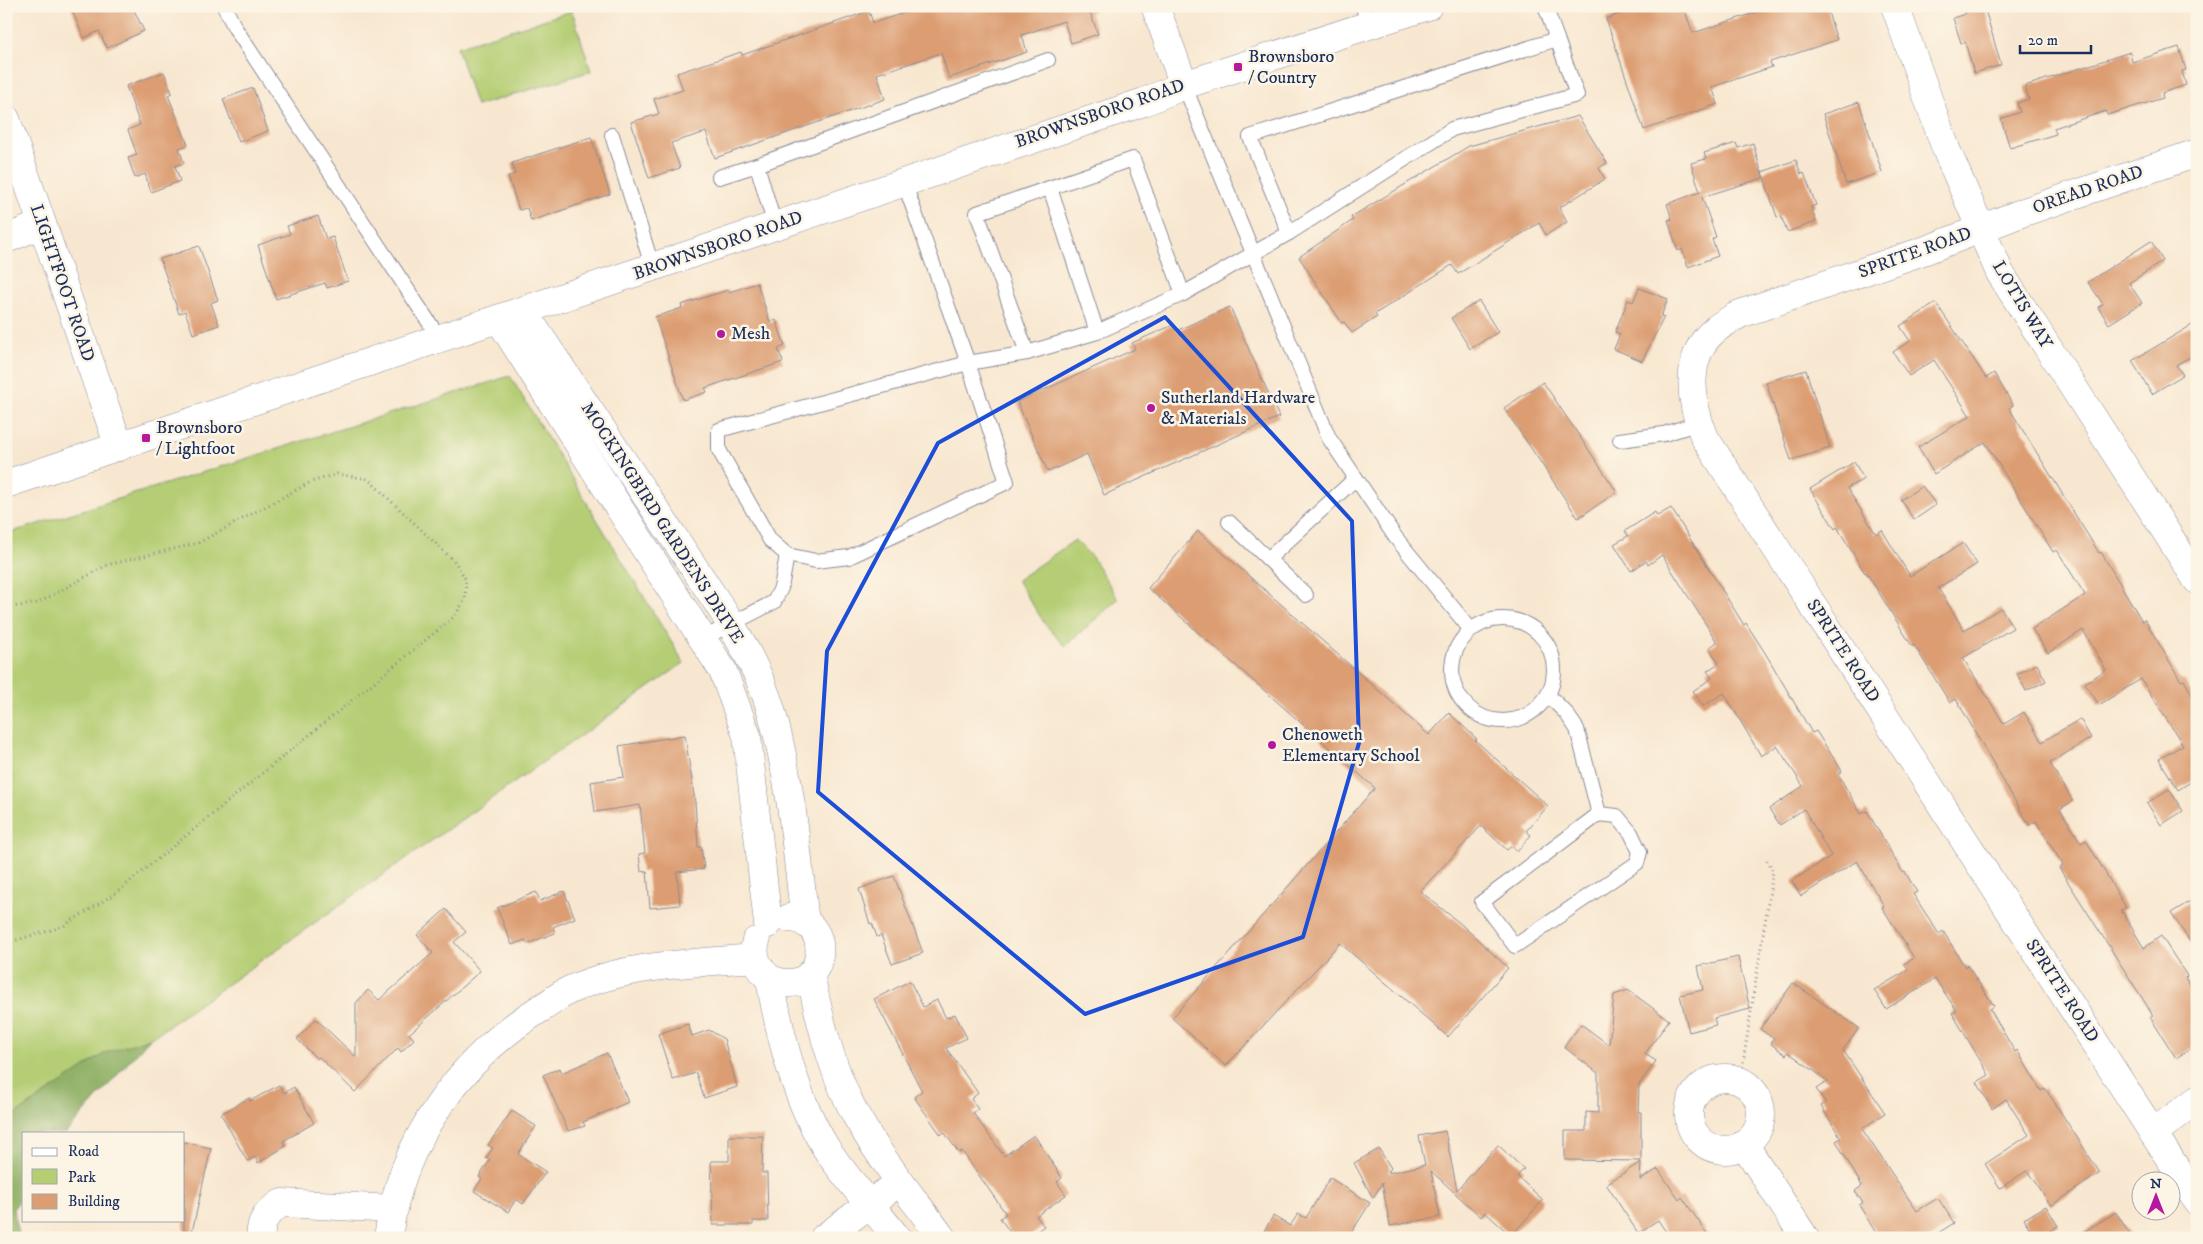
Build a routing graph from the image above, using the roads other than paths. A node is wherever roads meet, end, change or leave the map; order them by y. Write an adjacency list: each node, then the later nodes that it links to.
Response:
1 (224, 6): 27 (lane)
2 (1155, 6): 9 (street)
3 (1428, 6): 6 (street, BROWNSBORO ROAD)
4 (1545, 6): 7 (lane)
5 (1895, 6): 19 (street, LOTIS WAY)
6 (1365, 16): 9 (street, BROWNSBORO ROAD)
7 (1557, 39): 20 (lane); 20 (lane)
8 (1048, 60): 13 (lane)
9 (1184, 85): 15 (street, BROWNSBORO ROAD); 22 (lane)
10 (6, 119): 17 (street, LIGHTFOOT ROAD)
11 (612, 135): 23 (lane)
12 (2197, 153): 19 (street, OREAD ROAD)
13 (757, 165): 14 (lane); 18 (lane)
14 (719, 177)
15 (904, 182): 18 (street, BROWNSBORO ROAD); 29 (lane)
16 (1050, 188): 24 (lane); 26 (lane); 28 (lane)
17 (42, 224): 21 (street); 32 (street, LIGHTFOOT ROAD)
18 (775, 226): 23 (street, BROWNSBORO ROAD)
19 (1980, 229): 30 (street, SPRITE ROAD); 38 (street, LOTIS WAY)
20 (1289, 233): 22 (lane)
21 (6, 239)
22 (1253, 253): 24 (lane); 33 (lane)
23 (653, 268): 25 (street, BROWNSBORO ROAD)
24 (1183, 294): 26 (lane)
25 (511, 315): 27 (street, BROWNSBORO ROAD); 40 (street, MOCKINGBIRD GARDENS DRIVE); 42 (street, MOCKINGBIRD GARDENS DRIVE)
26 (1097, 332): 28 (lane)
27 (440, 339): 32 (street, BROWNSBORO ROAD)
28 (1027, 353): 29 (lane)
29 (968, 363): 36 (lane); 36 (lane)
30 (1699, 424): 31 (lane); 50 (street, SPRITE ROAD)
31 (1620, 440)
32 (119, 447): 34 (street, BROWNSBORO ROAD)
33 (1356, 478): 37 (lane); 41 (lane)
34 (6, 484)
35 (1229, 522): 37 (lane)
36 (787, 555): 40 (lane)
37 (1268, 559): 39 (lane)
38 (2197, 580)
39 (1306, 595)
40 (731, 625): 42 (lane); 45 (street, MOCKINGBIRD GARDENS DRIVE)
41 (1471, 630): 43 (lane); 43 (lane)
42 (704, 638): 46 (street, MOCKINGBIRD GARDENS DRIVE)
43 (1548, 695): 44 (lane)
44 (1599, 814): 44 (lane)
45 (805, 923): 46 (street); 48 (street, MOCKINGBIRD GARDENS DRIVE)
46 (768, 924): 47 (street)
47 (762, 969): 48 (street); 54 (street); 55 (street)
48 (810, 974): 52 (street)
49 (2197, 1100): 50 (street)
50 (2153, 1133): 53 (street, SPRITE ROAD)
51 (1744, 1144): 51 (street); 61 (street)
52 (901, 1181): 54 (street); 60 (street)
53 (2197, 1201)
54 (870, 1204): 58 (street); 59 (street)
55 (394, 1209): 56 (street); 57 (street)
56 (261, 1238)
57 (388, 1238)
58 (824, 1238)
59 (897, 1238)
60 (942, 1238)
61 (1805, 1238)

